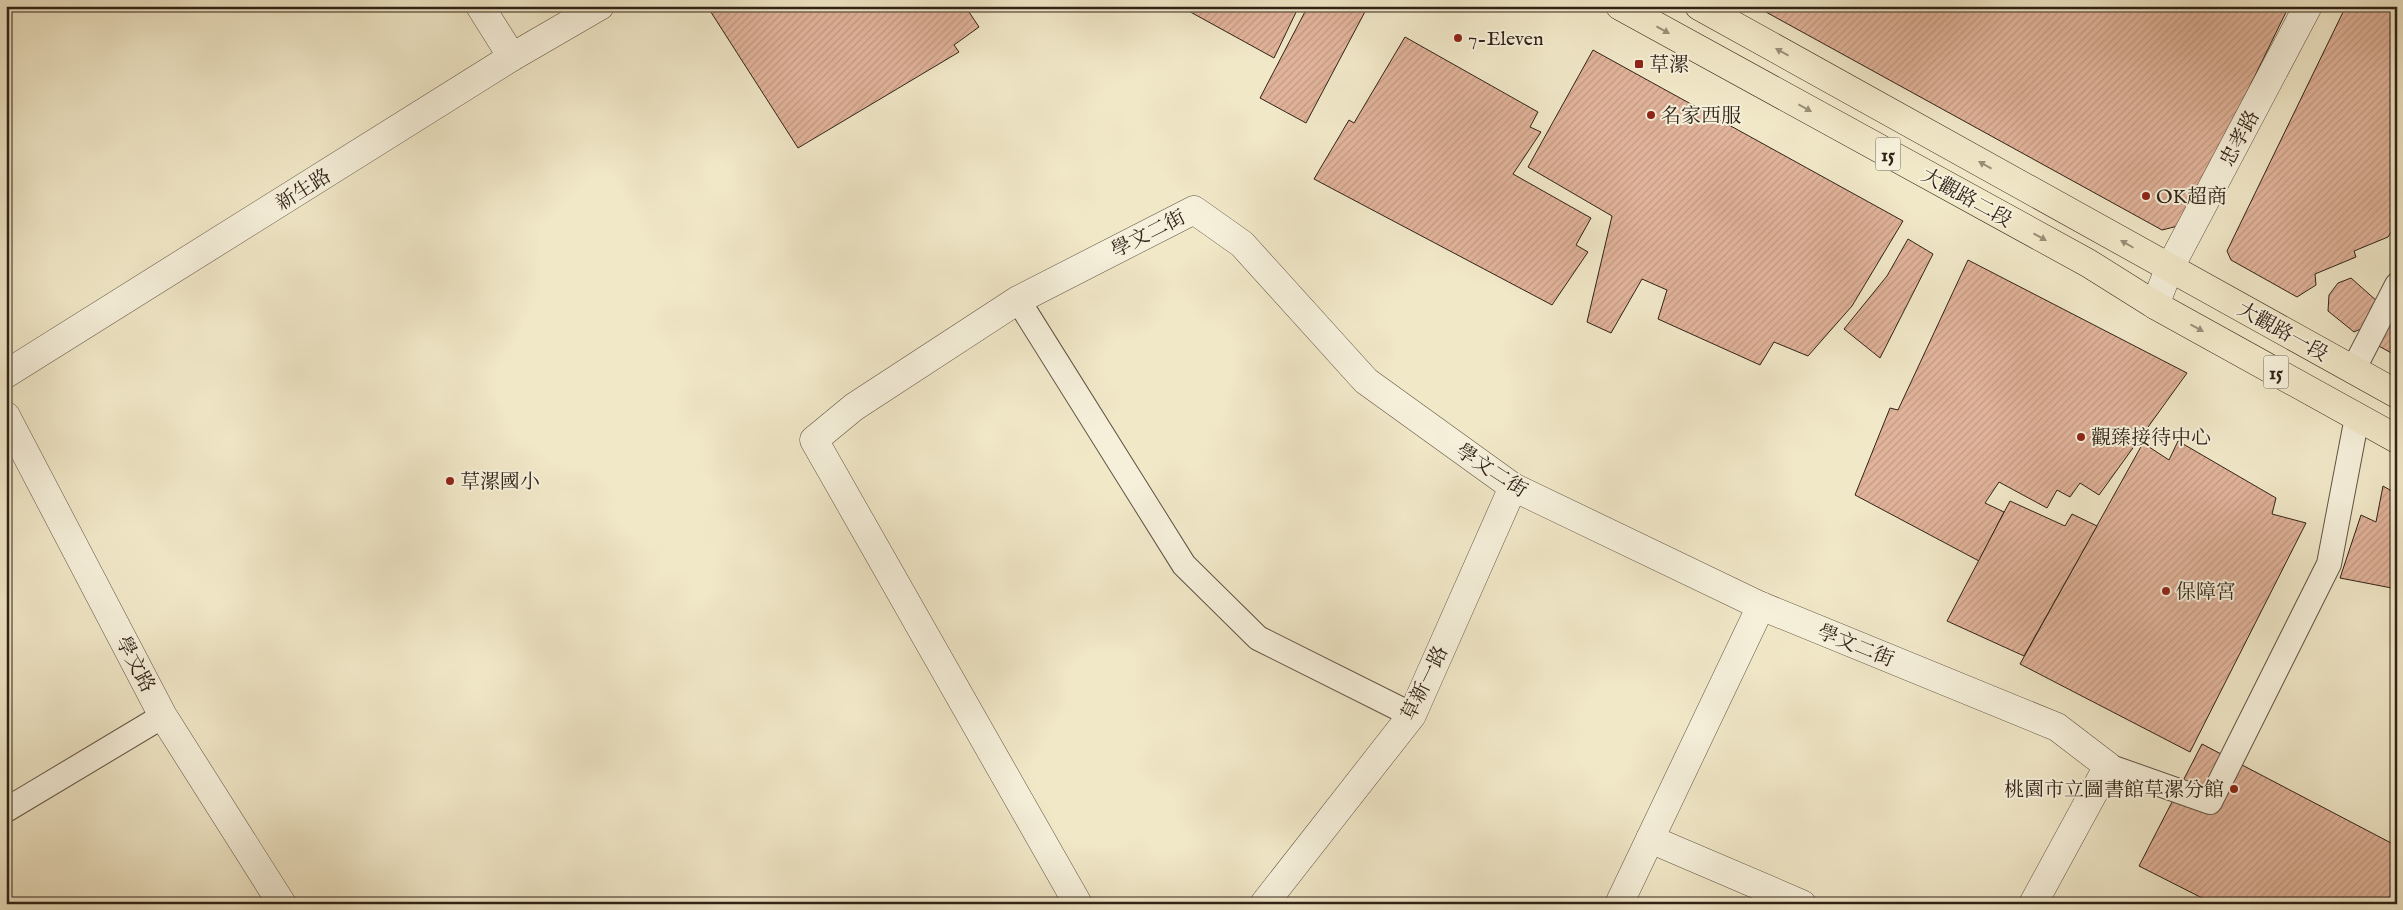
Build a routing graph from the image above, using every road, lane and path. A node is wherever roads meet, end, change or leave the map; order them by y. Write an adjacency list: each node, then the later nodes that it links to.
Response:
1 (480, 6): 6 (street)
2 (600, 6): 6 (street, 新生路)
3 (1620, 6): 10 (main road, 大觀路二段 / 15, one-way to 10)
4 (1699, 6): 7 (main road, 大觀路二段 / 15, one-way to 4)
5 (2308, 6): 7 (street, 忠孝路)
6 (512, 57): 12 (street, 新生路)
7 (2169, 269): 10 (street, 忠孝路); 11 (main road, 大觀路一段 / 15)
8 (2397, 285): 11 (lane)
9 (1018, 300): 17 (street, 學文二街); 19 (lane); 25 (street, 學文二街)
10 (2155, 305): 15 (main road, 大觀路一段 / 15, one-way to 15)
11 (2353, 370): 13 (main road, 大觀路一段 / 15)
12 (6, 374)
13 (2397, 394)
14 (6, 416): 20 (street, 學文路)
15 (2358, 417): 16 (main road, 大觀路一段 / 15); 21 (lane)
16 (2397, 439)
17 (1513, 487): 18 (street, 學文二街); 19 (street, 草新一路)
18 (1762, 606): 21 (street, 學文二街); 23 (street)
19 (1412, 715): 26 (street, 草新一路)
20 (164, 716): 22 (lane); 24 (street, 學文路)
21 (2108, 766): 29 (street)
22 (6, 810)
23 (1650, 839): 27 (street); 28 (street)
24 (282, 904)
25 (1078, 904)
26 (1264, 904)
27 (1618, 904)
28 (1802, 904)
29 (2033, 904)

